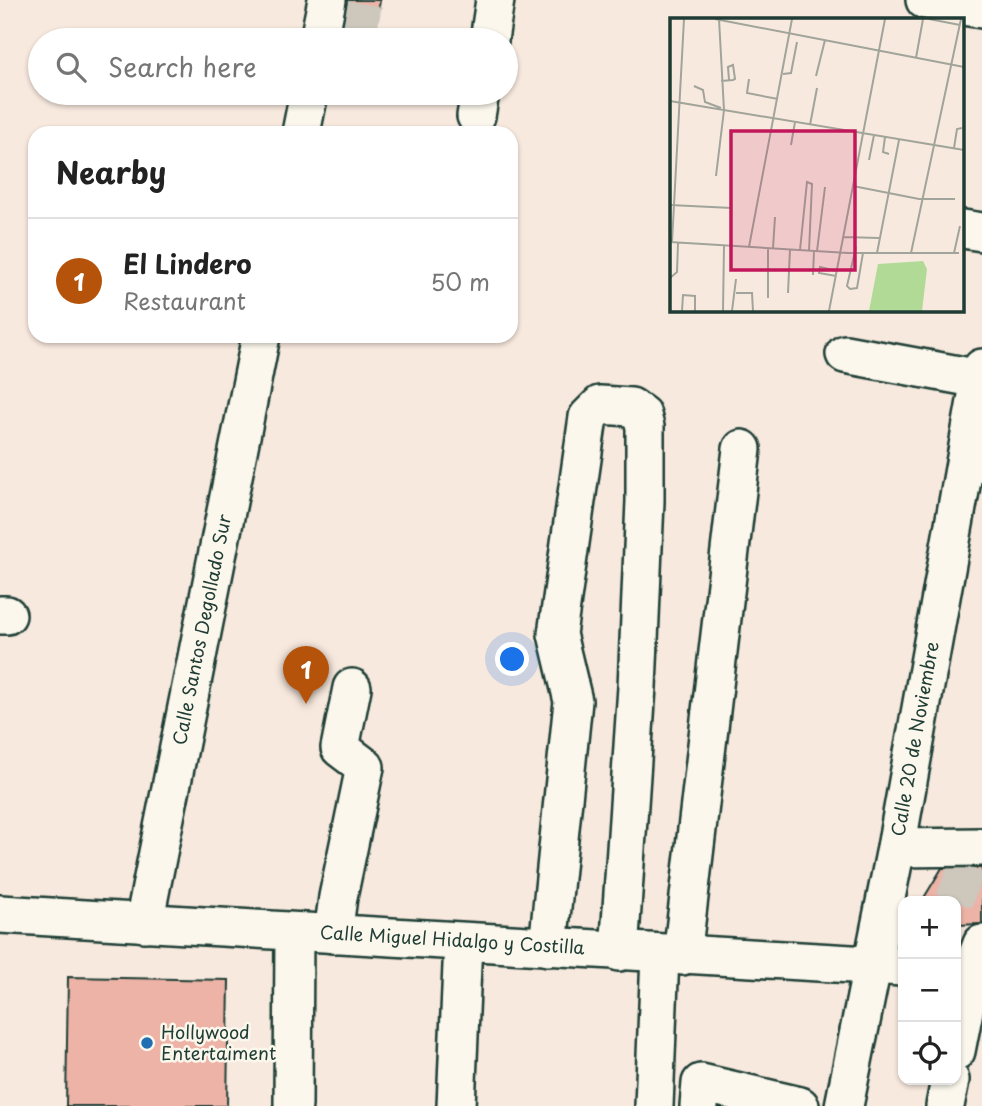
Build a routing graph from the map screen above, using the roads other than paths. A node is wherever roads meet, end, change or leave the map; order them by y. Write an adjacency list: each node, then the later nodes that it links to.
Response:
1 (327, 0): 5 (street)
2 (495, 0): 6 (street)
3 (925, 0): 4 (street)
4 (982, 9)
5 (321, 28)
6 (491, 28)
7 (307, 105): 8 (street)
8 (302, 126)
9 (964, 229): 10 (street)
10 (982, 232)
11 (260, 343): 20 (street, Calle Santos Degollado Sur)
12 (845, 354): 13 (street)
13 (981, 373): 14 (street, Calle 20 de Noviembre)
14 (976, 443): 17 (street, Calle 20 de Noviembre)
15 (742, 449): 26 (street)
16 (352, 688): 22 (street)
17 (896, 848): 18 (street); 28 (street, Calle 20 de Noviembre)
18 (976, 850)
19 (0, 914): 20 (street, Calle Miguel Hidalgo y Costilla)
20 (144, 923): 21 (street, Calle Miguel Hidalgo y Costilla)
21 (294, 932): 22 (street, Calle Miguel Hidalgo y Costilla); 31 (street)
22 (333, 934): 23 (street, Calle Miguel Hidalgo y Costilla)
23 (463, 942): 24 (street, Calle Miguel Hidalgo y Costilla); 32 (street)
24 (548, 947): 25 (street, Calle Miguel Hidalgo y Costilla); 25 (street)
25 (619, 952): 26 (street, Calle Miguel Hidalgo y Costilla)
26 (671, 955): 28 (street, Calle Miguel Hidalgo y Costilla); 33 (street)
27 (973, 963): 29 (street)
28 (887, 967): 36 (street, Calle 20 de Noviembre)
29 (961, 1026)
30 (949, 1085): 37 (street)
31 (293, 1106)
32 (456, 1106)
33 (653, 1106)
34 (699, 1106): 35 (street)
35 (800, 1106)
36 (844, 1106)
37 (945, 1106)

